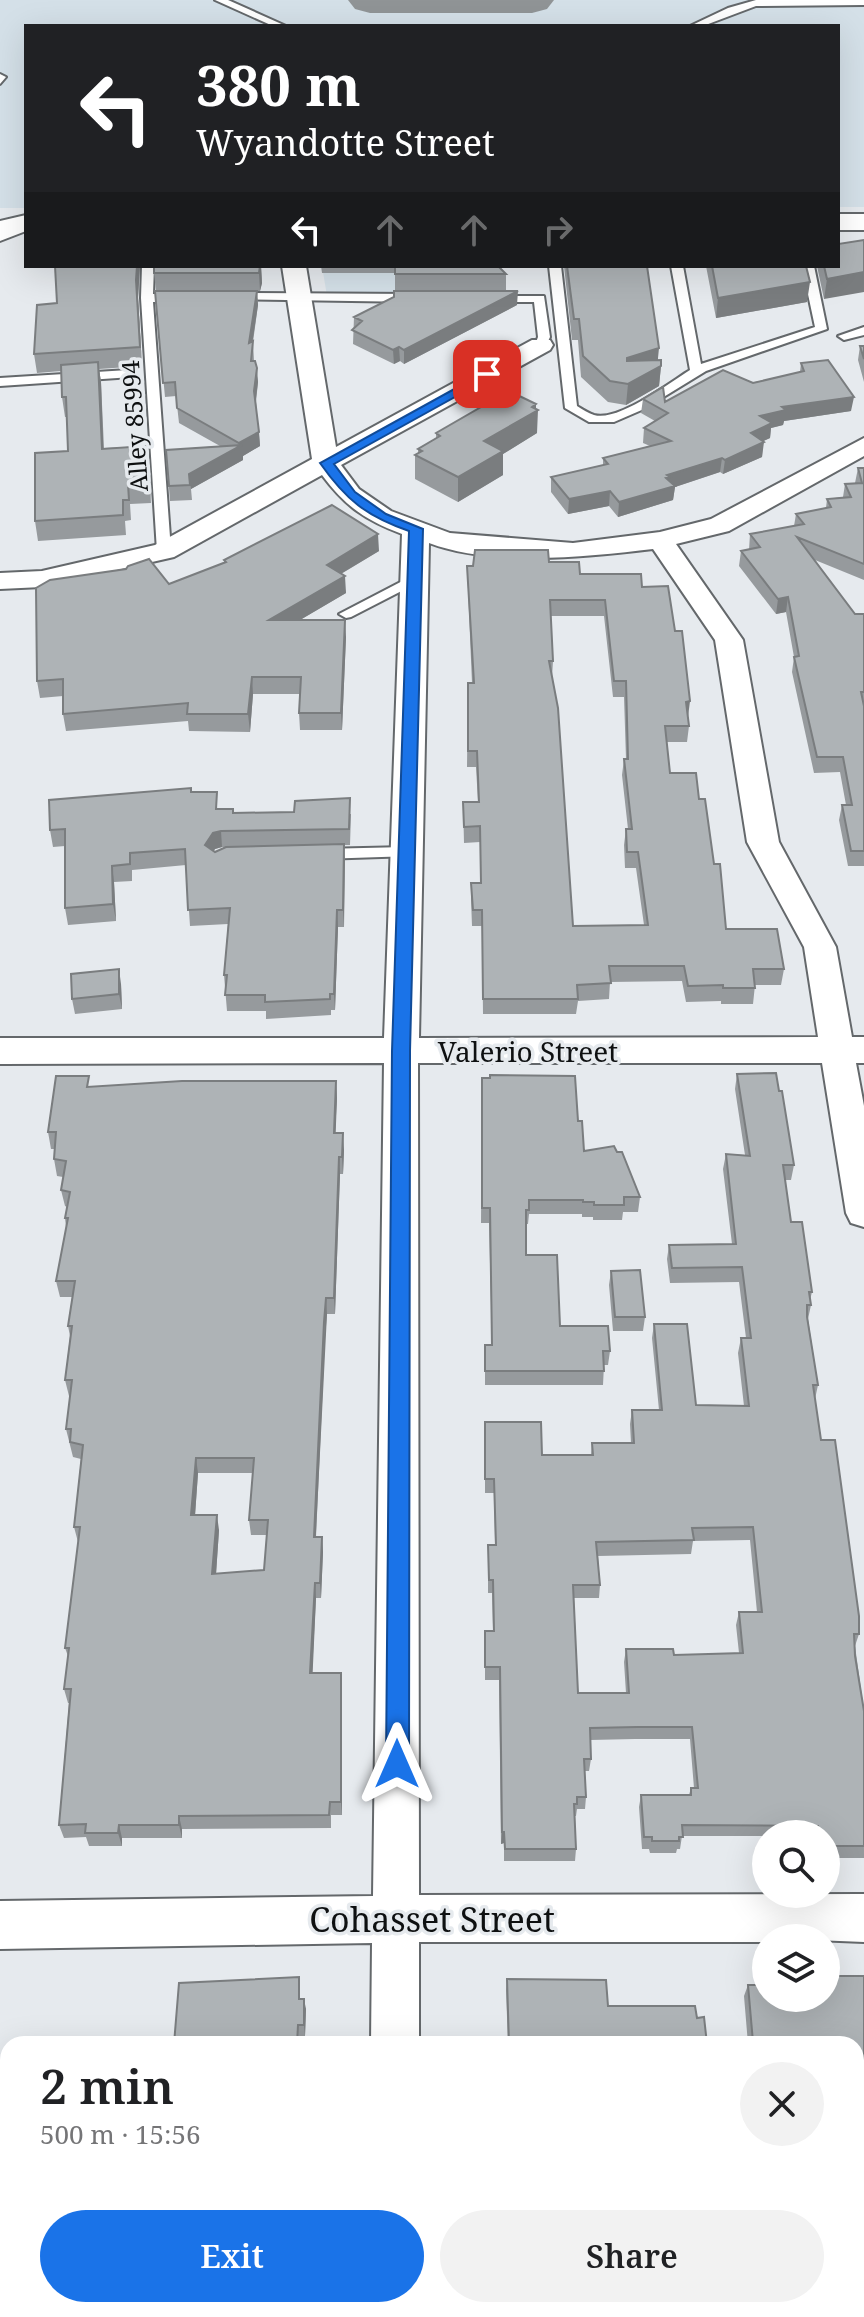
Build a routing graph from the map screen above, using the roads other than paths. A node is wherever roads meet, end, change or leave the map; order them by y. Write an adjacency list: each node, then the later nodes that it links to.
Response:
1 (220, 0): 3 (lane)
2 (864, 2): 4 (lane)
3 (276, 24)
4 (700, 24)
5 (840, 222): 6 (main road)
6 (864, 222)
7 (148, 268): 14 (lane, Alley 85994)
8 (294, 268): 13 (street)
9 (555, 268): 21 (lane)
10 (677, 268): 21 (lane)
11 (808, 268): 21 (lane)
12 (222, 297): 13 (lane)
13 (297, 297): 16 (lane); 25 (street)
14 (147, 298): 15 (lane); 28 (lane, Alley 85994)
15 (192, 298)
16 (431, 298)
17 (478, 298): 20 (lane)
18 (864, 331): 19 (lane)
19 (844, 336)
20 (541, 345): 25 (street)
21 (696, 371)
22 (128, 374): 23 (lane)
23 (0, 382)
24 (864, 446): 27 (street)
25 (326, 463): 26 (street); 28 (street)
26 (416, 529): 27 (street); 29 (street)
27 (660, 540): 34 (street)
28 (164, 551): 30 (street)
29 (414, 579): 31 (lane); 32 (street)
30 (0, 581)
31 (346, 614)
32 (406, 852): 33 (lane); 36 (street)
33 (297, 854)
34 (850, 1050): 36 (street, Valerio Street); 37 (street)
35 (0, 1051): 36 (street, Valerio Street)
36 (401, 1051): 39 (street)
37 (864, 1213)
38 (864, 1918): 39 (street, Cohasset Street)
39 (396, 1919): 40 (street, Cohasset Street); 41 (street)
40 (0, 1925)
41 (395, 2036)

